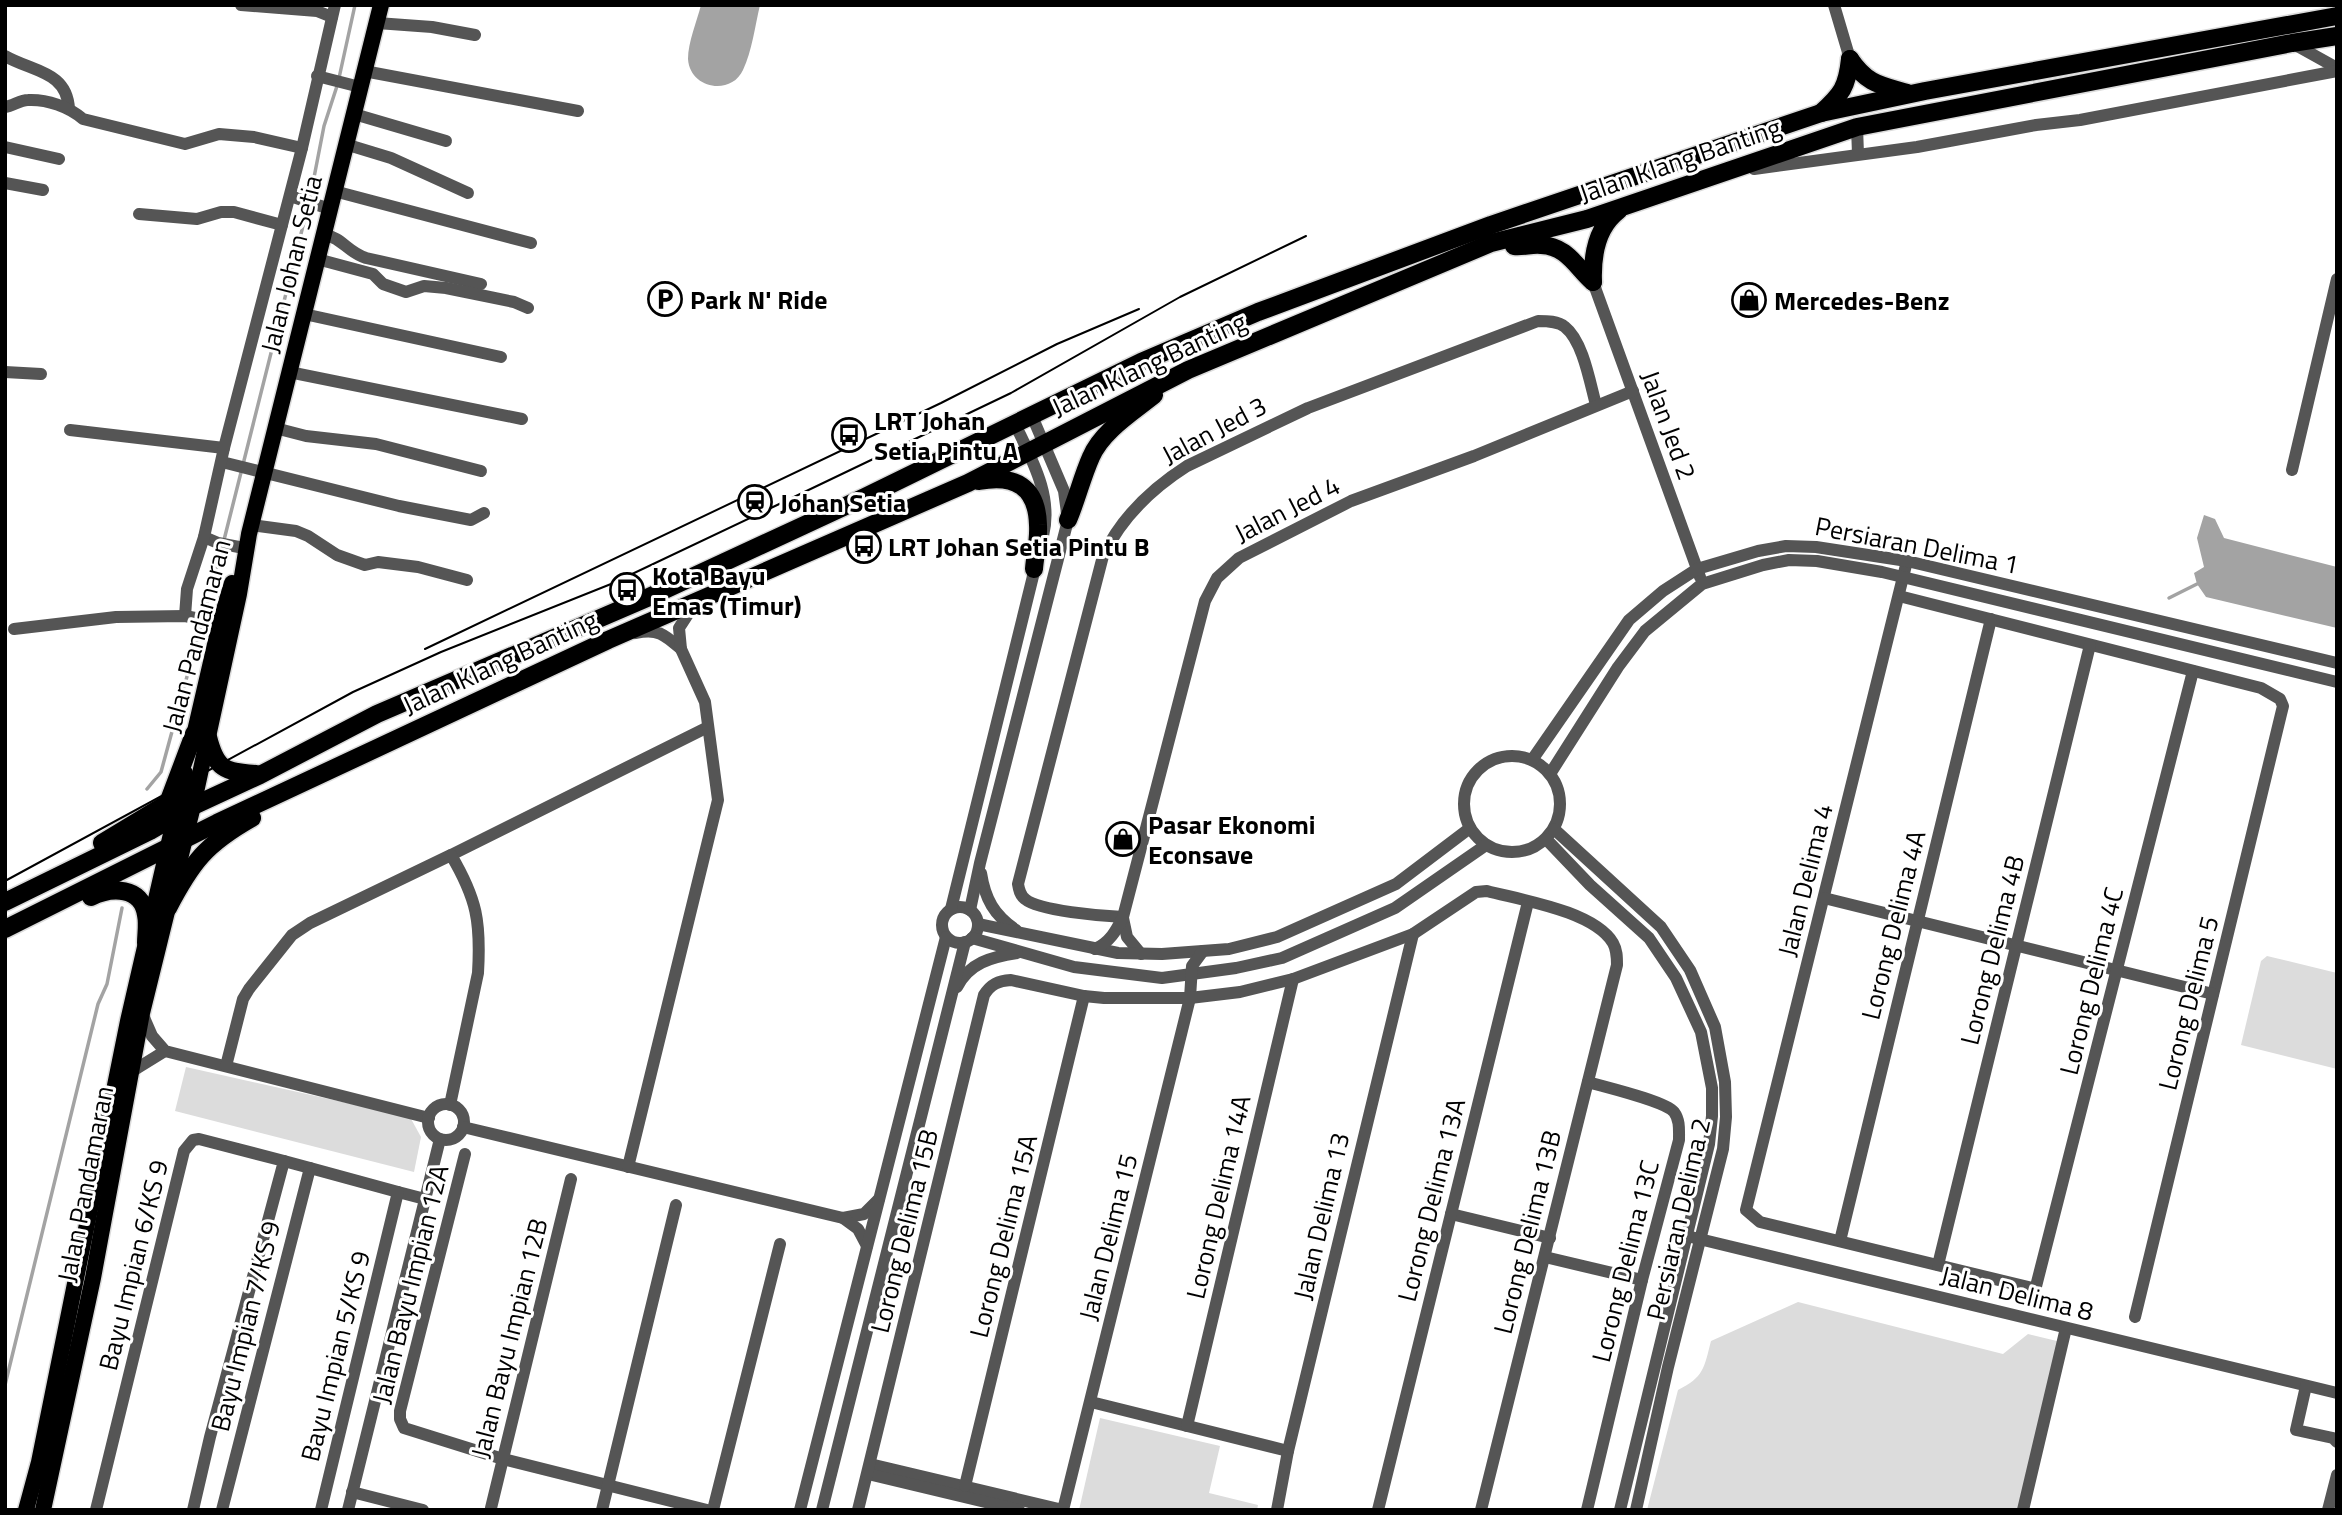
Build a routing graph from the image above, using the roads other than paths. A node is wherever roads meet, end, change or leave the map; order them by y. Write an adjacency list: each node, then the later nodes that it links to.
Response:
1 (241, 5): 4 (street)
2 (381, 5): 6 (main road, Jalan Johan Setia)
3 (1833, 5): 11 (street)
4 (333, 11): 15 (street)
5 (2337, 16): 13 (highway, Jalan Klang Banting)
6 (377, 23): 7 (street); 14 (main road, Jalan Johan Setia)
7 (475, 35)
8 (2337, 36): 9 (highway, Jalan Klang Banting)
9 (2292, 43): 12 (street); 23 (highway, Jalan Klang Banting)
10 (5, 56): 19 (street)
11 (1850, 59): 17 (highway); 21 (highway)
12 (2337, 69): 28 (street)
13 (2037, 70): 17 (highway, Jalan Klang Banting); 23 (highway)
14 (364, 71): 16 (main road, Jalan Johan Setia); 20 (street)
15 (321, 76): 16 (street); 27 (street)
16 (355, 86): 22 (main road, Jalan Johan Setia)
17 (1909, 94): 21 (highway, Jalan Klang Banting)
18 (5, 107): 19 (street)
19 (69, 109): 27 (street)
20 (578, 111)
21 (1821, 113): 56 (highway, Jalan Klang Banting)
22 (354, 114): 24 (street); 25 (main road, Jalan Johan Setia)
23 (1857, 127): 28 (street); 30 (highway, Jalan Klang Banting)
24 (446, 141)
25 (345, 144): 33 (main road, Jalan Johan Setia); 34 (street)
26 (5, 148): 29 (street)
27 (302, 148): 35 (street)
28 (1858, 154): 30 (street)
29 (59, 159)
30 (1725, 173): 37 (highway, Jalan Klang Banting)
31 (5, 183): 32 (street)
32 (43, 190)
33 (334, 191): 36 (main road, Jalan Johan Setia); 41 (street)
34 (468, 193)
35 (294, 197): 36 (street); 39 (street)
36 (325, 207): 40 (main road, Jalan Johan Setia)
37 (1621, 209): 42 (highway, Jalan Klang Banting); 45 (highway)
38 (139, 214): 39 (street)
39 (282, 225): 62 (street)
40 (323, 234): 43 (main road, Jalan Johan Setia); 46 (street)
41 (531, 243)
42 (1491, 243): 45 (highway); 50 (highway, Jalan Klang Banting)
43 (317, 259): 47 (street); 48 (main road, Jalan Johan Setia)
44 (2337, 279): 64 (street)
45 (1593, 282): 54 (street, Jalan Jed 2)
46 (481, 284)
47 (528, 308)
48 (313, 316): 49 (street); 52 (main road, Jalan Johan Setia)
49 (500, 357)
50 (1188, 370): 61 (highway, Jalan Klang Banting); 69 (highway)
51 (5, 372): 53 (street)
52 (289, 372): 57 (street); 59 (main road, Jalan Johan Setia)
53 (41, 374)
54 (1633, 391): 55 (street, Jalan Jed 4); 74 (street, Jalan Jed 2)
55 (1596, 405): 110 (street, Jalan Jed 4); 110 (street, Jalan Jed 3)
56 (1032, 416): 58 (highway, Jalan Klang Banting); 61 (street)
57 (522, 419)
58 (1015, 424): 61 (street); 95 (highway, Jalan Klang Banting)
59 (275, 428): 65 (main road, Jalan Johan Setia); 66 (street)
60 (70, 430): 62 (street)
61 (1035, 447): 67 (highway, Jalan Klang Banting); 69 (street); 73 (street)
62 (224, 448): 63 (street)
63 (225, 464): 65 (street); 70 (street)
64 (2292, 470)
65 (257, 471): 68 (street); 71 (main road, Jalan Johan Setia)
66 (481, 471)
67 (968, 483): 73 (highway); 78 (highway, Jalan Klang Banting)
68 (484, 513)
69 (1068, 520): 103 (street)
70 (204, 537): 71 (street); 80 (street)
71 (244, 538): 76 (street); 82 (main road, Jalan Pandamaran); 91 (main road, Jalan Pandamaran)
72 (1907, 561): 74 (street, Persiaran Delima 1); 75 (street, Jalan Delima 4); 87 (street, Persiaran Delima 1)
73 (1034, 569): 108 (street)
74 (1697, 569): 77 (street, Jalan Jed 2); 93 (street, Persiaran Delima 1)
75 (1903, 577): 77 (street, Persiaran Delima 1); 79 (street, Jalan Delima 4); 89 (street, Persiaran Delima 1)
76 (467, 580)
77 (1702, 584): 94 (street, Persiaran Delima 1)
78 (714, 594): 84 (highway, Jalan Klang Banting); 86 (street)
79 (1899, 596): 81 (street); 104 (street, Jalan Delima 4)
80 (185, 616): 82 (street); 83 (street)
81 (1991, 619): 85 (street); 111 (street, Lorong Delima 4A)
82 (215, 622): 91 (main road, Jalan Pandamaran)
83 (14, 629)
84 (608, 640): 86 (street); 92 (highway, Jalan Klang Banting)
85 (2090, 645): 88 (street); 119 (street, Lorong Delima 4B)
86 (681, 649): 90 (street)
87 (2337, 663)
88 (2193, 671): 125 (street, Lorong Delima 4C); 128 (street, Lorong Delima 5)
89 (2337, 682)
90 (708, 727): 102 (street); 143 (street)
91 (201, 736): 95 (highway); 96 (main road, Jalan Pandamaran); 97 (main road, Jalan Pandamaran); 105 (highway)
92 (355, 759): 100 (highway, Jalan Klang Banting); 107 (highway)
93 (1532, 760): 94 (street); 98 (street)
94 (1550, 774): 99 (street)
95 (260, 775): 96 (highway, Jalan Klang Banting)
96 (193, 807): 97 (highway, Jalan Klang Banting); 100 (main road, Jalan Pandamaran)
97 (176, 816): 100 (main road, Jalan Pandamaran); 105 (highway, Jalan Klang Banting)
98 (1470, 828): 101 (street); 121 (street)
99 (1550, 834): 101 (street); 153 (street, Persiaran Delima 2)
100 (177, 843): 107 (main road, Jalan Pandamaran); 113 (highway, Jalan Klang Banting); 118 (main road, Jalan Pandamaran)
101 (1486, 845): 126 (street)
102 (451, 855): 134 (street); 137 (street)
103 (979, 863): 109 (street); 114 (street)
104 (1824, 898): 111 (street); 154 (street, Jalan Delima 4)
105 (5, 900)
106 (1528, 902): 115 (street); 136 (street, Lorong Delima 13B); 150 (street, Lorong Delima 13A)
107 (168, 908): 132 (main road, Jalan Pandamaran)
108 (951, 909): 109 (street); 116 (street)
109 (970, 910): 112 (street)
110 (1123, 917): 120 (street, Jalan Jed 4); 124 (street)
111 (1918, 921): 119 (street); 154 (street, Lorong Delima 4A)
112 (978, 924): 114 (street); 117 (street)
113 (5, 931): 118 (highway)
114 (1021, 933): 120 (street)
115 (1413, 934): 127 (street); 169 (street, Jalan Delima 13)
116 (947, 938): 117 (street); 131 (street); 147 (street)
117 (968, 940): 122 (street); 131 (street)
118 (146, 943): 178 (main road, Jalan Pandamaran)
119 (2016, 945): 125 (street); 158 (street, Lorong Delima 4B)
120 (1095, 949): 124 (street)
121 (1203, 951): 123 (street); 126 (street)
122 (1021, 952): 126 (street); 131 (street)
123 (1174, 952): 124 (street); 126 (street)
124 (1140, 954)
125 (2117, 971): 128 (street); 160 (street, Lorong Delima 4C)
126 (1191, 975): 130 (street, Jalan Delima 15)
127 (1293, 979): 130 (street); 167 (street, Lorong Delima 14A)
128 (2213, 994): 162 (street, Lorong Delima 5)
129 (1084, 996): 130 (street); 171 (street, Lorong Delima 15B); 174 (street, Lorong Delima 15A)
130 (1190, 999): 166 (street, Jalan Delima 15)
131 (951, 1000): 190 (street)
132 (142, 1013): 133 (street); 135 (main road, Jalan Pandamaran)
133 (165, 1051): 134 (street); 135 (street)
134 (226, 1066): 138 (street)
135 (131, 1072): 179 (main road, Jalan Pandamaran)
136 (1588, 1082): 152 (street, Lorong Delima 13B); 159 (street, Lorong Delima 13C)
137 (450, 1105): 138 (street); 139 (street)
138 (429, 1118): 140 (street)
139 (463, 1127): 140 (street); 143 (street)
140 (440, 1139): 148 (street)
141 (465, 1154): 170 (street, Jalan Bayu Impian 12A)
142 (284, 1161): 144 (street); 180 (street, Bayu Impian 6/KS 9); 181 (street)
143 (628, 1167): 151 (street)
144 (310, 1168): 146 (street); 182 (street, Bayu Impian 7/KS 9)
145 (571, 1179): 170 (street, Jalan Bayu Impian 12B)
146 (398, 1192): 148 (street); 183 (street, Bayu Impian 5/KS 9)
147 (880, 1198): 151 (street); 156 (street)
148 (425, 1199): 175 (street)
149 (676, 1205): 173 (street)
150 (1451, 1214): 152 (street); 196 (street, Lorong Delima 13A)
151 (843, 1218): 156 (street)
152 (1550, 1238): 157 (street, Lorong Delima 13B)
153 (1693, 1238): 163 (street, Jalan Delima 8); 199 (street, Persiaran Delima 2); 200 (street, Persiaran Delima 2)
154 (1840, 1241): 158 (street)
155 (780, 1244): 188 (street)
156 (867, 1247): 189 (street)
157 (1545, 1256): 159 (street); 197 (street, Lorong Delima 13B)
158 (1938, 1265): 160 (street)
159 (1642, 1280): 198 (street, Lorong Delima 13C)
160 (2036, 1289): 161 (street, Lorong Delima 4C)
161 (2032, 1302)
162 (2135, 1317)
163 (2066, 1328): 164 (street, Jalan Delima 8); 201 (street)
164 (2306, 1386): 165 (street, Jalan Delima 8); 168 (street)
165 (2337, 1393)
166 (1091, 1402): 167 (street); 194 (street, Jalan Delima 15)
167 (1187, 1426): 169 (street)
168 (2337, 1442)
169 (1288, 1451): 195 (street, Jalan Delima 13)
170 (503, 1459): 173 (street); 177 (street, Jalan Bayu Impian 12B)
171 (869, 1469): 174 (street); 191 (street, Lorong Delima 15B)
172 (2337, 1475): 202 (street)
173 (608, 1486): 186 (street); 187 (street)
174 (964, 1491): 192 (street, Lorong Delima 15A); 193 (street); 194 (street)
175 (352, 1492): 184 (street); 185 (street)
176 (476, 1509): 177 (street)
177 (492, 1509)
178 (26, 1510)
179 (43, 1510)
180 (96, 1510)
181 (193, 1510)
182 (222, 1510)
183 (321, 1510)
184 (348, 1510)
185 (423, 1510)
186 (602, 1510)
187 (707, 1510)
188 (713, 1510)
189 (800, 1510)
190 (822, 1510)
191 (858, 1510)
192 (960, 1510)
193 (1019, 1510)
194 (1063, 1510)
195 (1277, 1510)
196 (1378, 1510)
197 (1481, 1510)
198 (1587, 1510)
199 (1620, 1510)
200 (1636, 1510)
201 (2023, 1510)
202 (2328, 1510)

